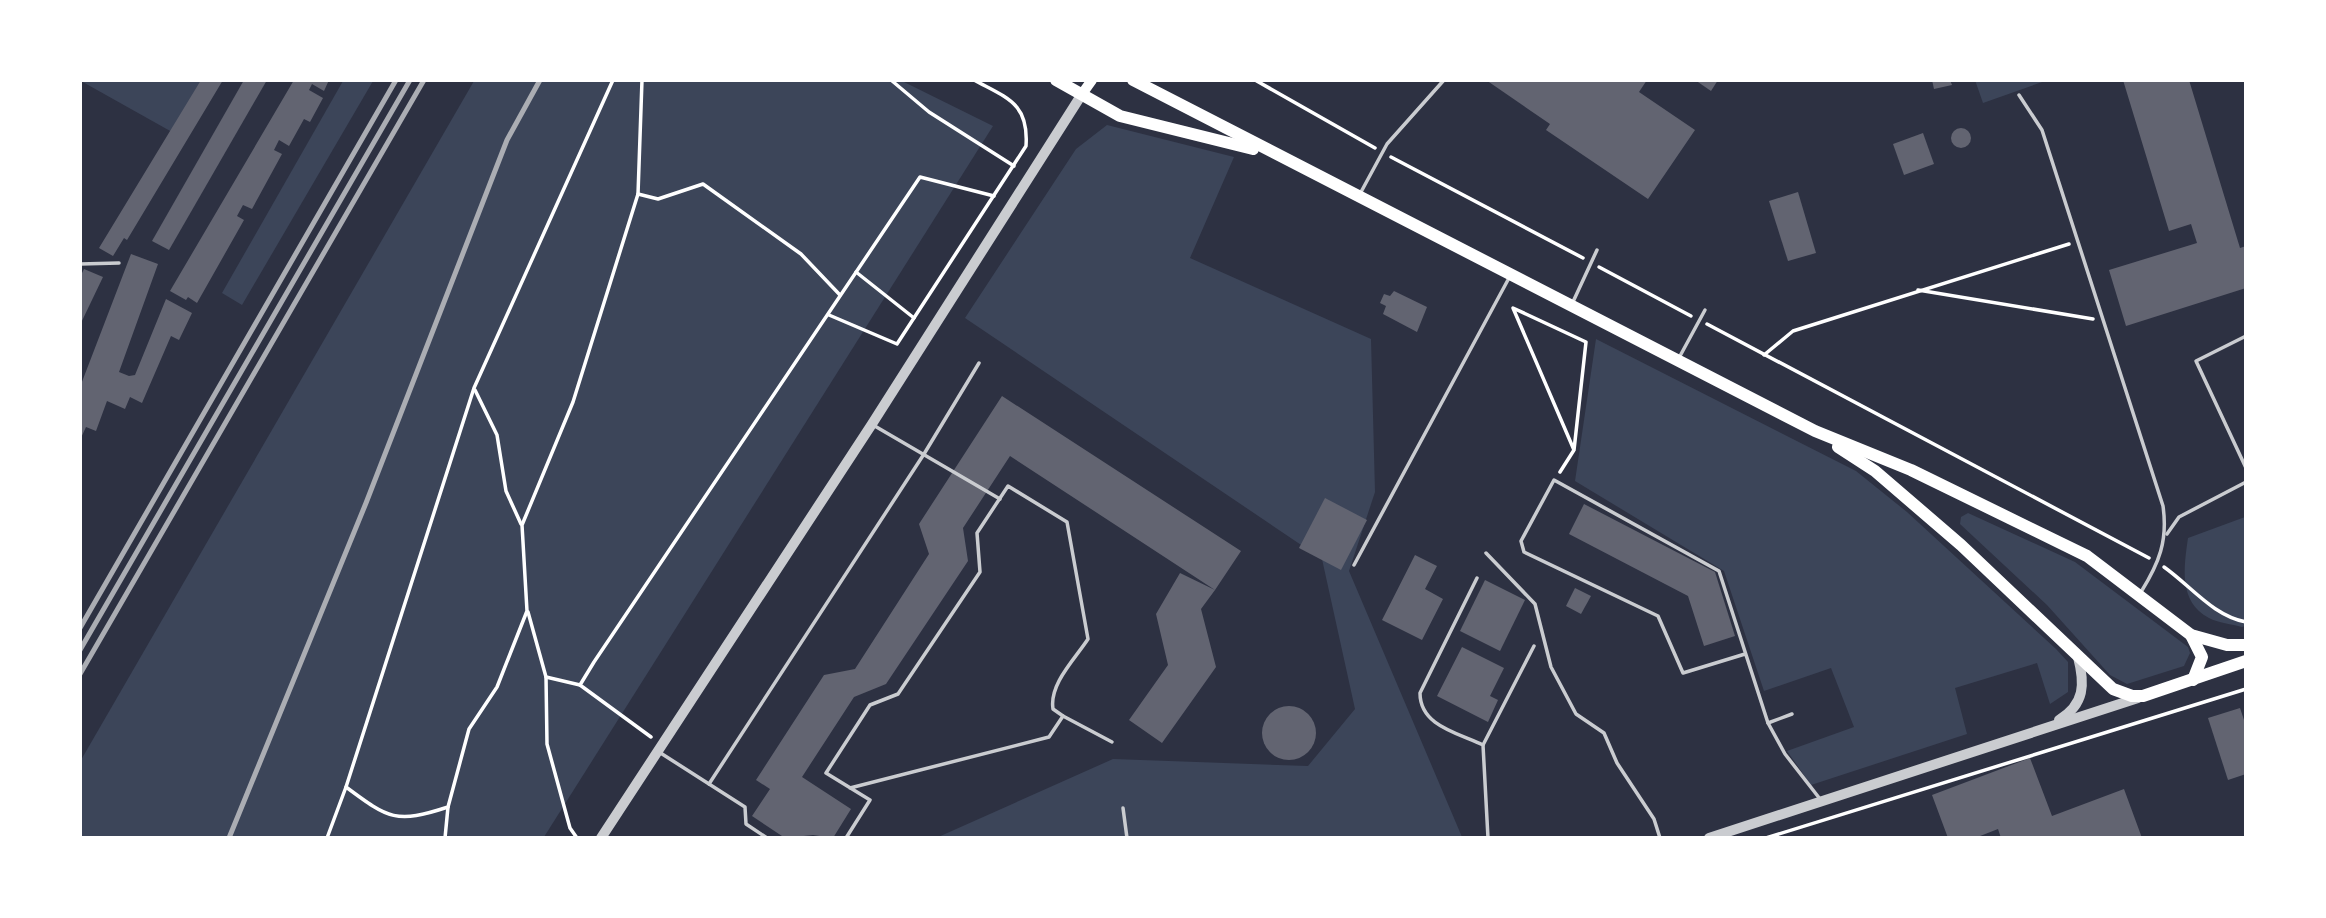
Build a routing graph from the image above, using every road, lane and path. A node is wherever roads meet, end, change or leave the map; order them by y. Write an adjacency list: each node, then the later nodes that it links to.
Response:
1 (613, 80): 37 (path)
2 (642, 80): 15 (path)
3 (891, 80): 14 (path)
4 (974, 80): 14 (path)
5 (1056, 80): 10 (main road)
6 (1092, 80): 10 (main road)
7 (1133, 80): 13 (main road)
8 (1255, 80): 12 (path)
9 (1444, 80): 12 (lane)
10 (1082, 94): 13 (main road); 38 (street)
11 (2019, 94): 18 (lane)
12 (1381, 152): 17 (lane); 20 (path)
13 (1274, 155): 17 (main road)
14 (1014, 166): 16 (path)
15 (638, 194): 26 (path); 46 (path)
16 (994, 196): 23 (path); 30 (path)
17 (1358, 197): 24 (main road)
18 (2079, 241): 25 (path); 32 (lane)
19 (1597, 250): 20 (lane)
20 (1590, 262): 27 (lane); 31 (path)
21 (118, 263): 22 (lane)
22 (80, 264)
23 (856, 272): 26 (path); 30 (path)
24 (1510, 276): 27 (main road); 50 (lane)
25 (1916, 290): 32 (path); 34 (path)
26 (840, 296): 29 (path)
27 (1571, 306): 35 (main road)
28 (1705, 310): 31 (lane)
29 (828, 314): 30 (path); 63 (path)
30 (914, 318)
31 (1699, 320): 34 (path); 35 (lane)
32 (2101, 321): 47 (lane)
33 (2245, 337): 42 (lane)
34 (1764, 355): 49 (path)
35 (1677, 361): 39 (main road)
36 (979, 363): 41 (lane)
37 (474, 388): 46 (path); 74 (path)
38 (872, 424): 41 (lane); 72 (street)
39 (1815, 431): 52 (main road); 59 (main road)
40 (1574, 450): 40 (path); 43 (path)
41 (923, 454): 45 (lane); 73 (lane)
42 (2245, 468)
43 (1554, 480): 58 (lane); 58 (lane)
44 (2245, 482): 47 (lane)
45 (1000, 499): 67 (lane); 75 (lane)
46 (522, 525): 53 (path)
47 (2166, 535): 49 (lane)
48 (1486, 553): 88 (lane)
49 (2159, 564): 52 (lane); 54 (path)
50 (1354, 565)
51 (1477, 578): 71 (lane)
52 (2140, 594): 55 (main road)
53 (527, 611): 61 (path); 77 (path)
54 (2245, 622)
55 (2191, 635): 56 (main road); 62 (main road)
56 (2245, 645)
57 (1534, 646): 71 (lane)
58 (1745, 654): 68 (lane)
59 (2078, 657): 65 (main road); 69 (street)
60 (2245, 661): 62 (main road)
61 (546, 677): 63 (path); 82 (path)
62 (2193, 680): 65 (main road)
63 (580, 685): 72 (path)
64 (2245, 689): 90 (path)
65 (2143, 696): 69 (street)
66 (1792, 714): 68 (lane)
67 (1063, 716): 70 (lane); 75 (lane)
68 (1768, 723): 76 (lane)
69 (2050, 726): 76 (street)
70 (1112, 742)
71 (1483, 745): 87 (lane)
72 (660, 748): 73 (lane); 83 (street)
73 (709, 784): 84 (lane)
74 (346, 787): 77 (path); 81 (path)
75 (850, 788): 85 (lane)
76 (1820, 799): 79 (street)
77 (448, 807): 80 (path)
78 (1123, 808): 86 (lane)
79 (1736, 833): 89 (street)
80 (445, 837)
81 (327, 838)
82 (577, 838)
83 (601, 838)
84 (767, 838)
85 (846, 838)
86 (1128, 838)
87 (1488, 838)
88 (1660, 838)
89 (1709, 838)
90 (1766, 838)

